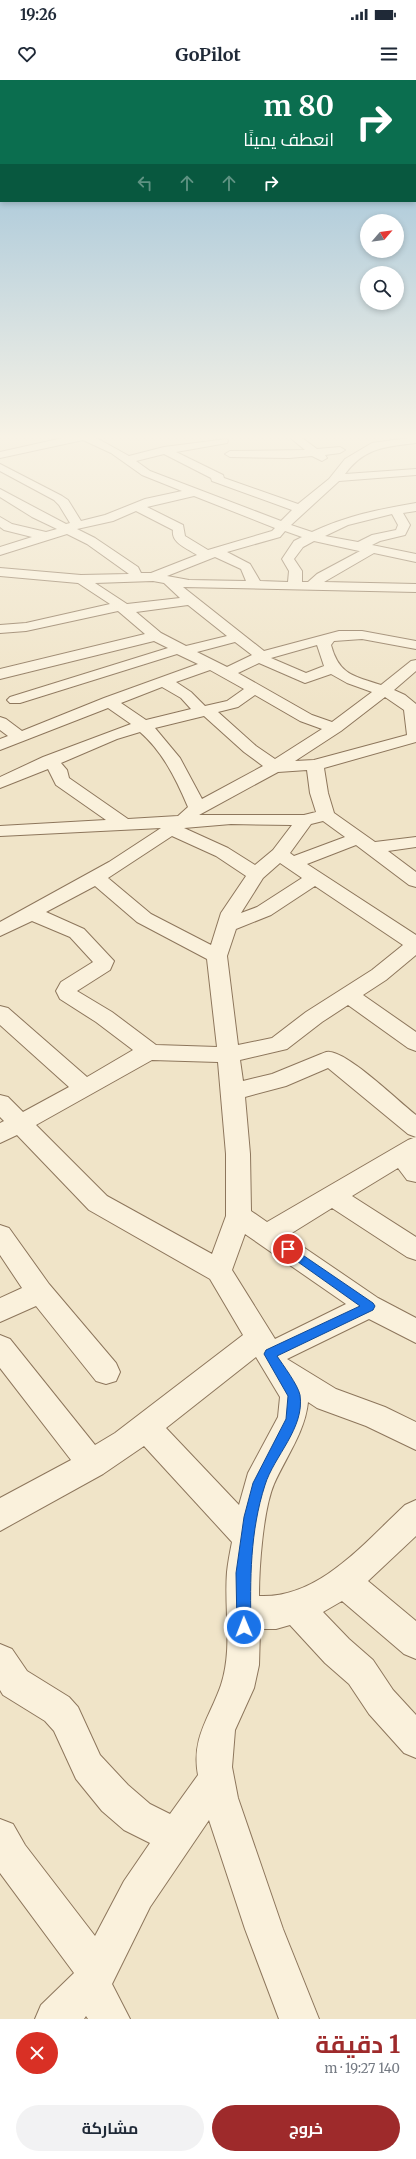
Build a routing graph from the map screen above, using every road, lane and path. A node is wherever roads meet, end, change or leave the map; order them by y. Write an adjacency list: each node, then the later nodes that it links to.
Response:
1 (6, 525): 9 (street)
2 (67, 525): 8 (street)
3 (77, 525): 8 (street)
4 (174, 525): 14 (street)
5 (338, 525): 10 (street)
6 (404, 525): 11 (street)
7 (282, 526): 10 (street); 14 (street)
8 (71, 527): 9 (street); 17 (street)
9 (45, 536): 13 (street)
10 (313, 537): 11 (street); 22 (street)
11 (359, 546): 12 (street)
12 (372, 549): 15 (street); 23 (street)
13 (0, 551)
14 (211, 554): 18 (street); 21 (street)
15 (416, 558)
16 (0, 572): 19 (street)
17 (137, 577): 18 (street); 19 (street)
18 (153, 577): 20 (street)
19 (81, 579): 26 (street)
20 (168, 580): 21 (street); 25 (street)
21 (254, 585): 22 (street)
22 (294, 586): 23 (street)
23 (312, 586): 24 (street)
24 (416, 588)
25 (191, 601): 26 (street); 29 (street)
26 (123, 608): 27 (street); 28 (street)
27 (0, 629)
28 (156, 636): 32 (street); 38 (street)
29 (240, 637): 32 (street); 33 (street)
30 (328, 638): 31 (street); 33 (street); 36 (street)
31 (416, 645)
32 (180, 650): 34 (street); 41 (street)
33 (260, 657): 36 (street); 37 (street)
34 (210, 665): 37 (street); 39 (street)
35 (415, 665): 42 (street)
36 (333, 668): 42 (street)
37 (226, 673): 40 (street)
38 (0, 674)
39 (165, 682): 41 (street); 44 (street)
40 (254, 689): 44 (street); 47 (street)
41 (100, 692): 43 (street); 46 (street); 48 (street)
42 (383, 692): 47 (street); 49 (street)
43 (15, 700)
44 (205, 711): 46 (street); 53 (street)
45 (0, 722): 48 (street)
46 (142, 726): 51 (street); 55 (street)
47 (335, 728): 53 (street)
48 (20, 737): 50 (street)
49 (415, 737): 52 (street)
50 (0, 745)
51 (49, 761): 54 (street); 58 (street)
52 (315, 765): 53 (street); 56 (street)
53 (275, 767): 55 (street)
54 (0, 783)
55 (197, 808): 59 (street)
56 (326, 815): 57 (street); 62 (street)
57 (304, 820): 59 (street); 63 (street)
58 (123, 824): 59 (street); 60 (street)
59 (177, 825): 64 (street); 65 (street)
60 (0, 831)
61 (416, 842): 62 (street)
62 (366, 843): 63 (street); 67 (street)
63 (286, 858): 64 (street); 66 (street)
64 (256, 874): 69 (street)
65 (96, 877): 68 (street); 72 (street)
66 (315, 878): 69 (street); 71 (street)
67 (416, 881)
68 (31, 913): 70 (street); 76 (street)
69 (227, 925): 72 (street)
70 (0, 930)
71 (416, 945): 73 (street)
72 (217, 956): 77 (street)
73 (348, 994): 75 (street); 77 (street)
74 (0, 1014): 78 (street)
75 (416, 1043)
76 (151, 1052): 77 (street); 78 (street)
77 (229, 1055): 79 (street)
78 (85, 1089): 82 (street)
79 (233, 1092): 81 (street); 85 (street)
80 (0, 1103): 82 (street)
81 (416, 1128)
82 (10, 1129): 89 (street)
83 (411, 1159): 84 (street)
84 (333, 1196): 87 (street); 88 (street)
85 (239, 1216): 87 (street); 89 (street)
86 (0, 1234): 90 (street)
87 (267, 1235): 91 (street)
88 (416, 1250)
89 (219, 1270): 95 (street)
90 (40, 1292): 92 (street); 96 (street)
91 (369, 1306): 93 (street); 95 (street)
92 (0, 1312)
93 (416, 1331)
94 (0, 1346): 99 (street)
95 (269, 1353): 97 (street); 98 (street); 102 (street)
96 (106, 1372)
97 (146, 1427): 99 (street); 102 (street)
98 (416, 1437)
99 (92, 1464): 101 (street)
100 (416, 1515): 103 (street)
101 (0, 1516)
102 (248, 1536): 105 (street)
103 (343, 1581): 104 (street); 106 (street)
104 (297, 1609): 105 (street); 108 (street)
105 (244, 1612): 109 (street)
106 (416, 1642)
107 (0, 1661): 111 (street)
108 (416, 1741)
109 (215, 1781): 111 (street); 115 (street)
110 (0, 1837): 112 (street)
111 (177, 1837): 112 (street)
112 (93, 1978): 113 (street); 114 (street)
113 (55, 2019)
114 (110, 2019)
115 (299, 2019)

